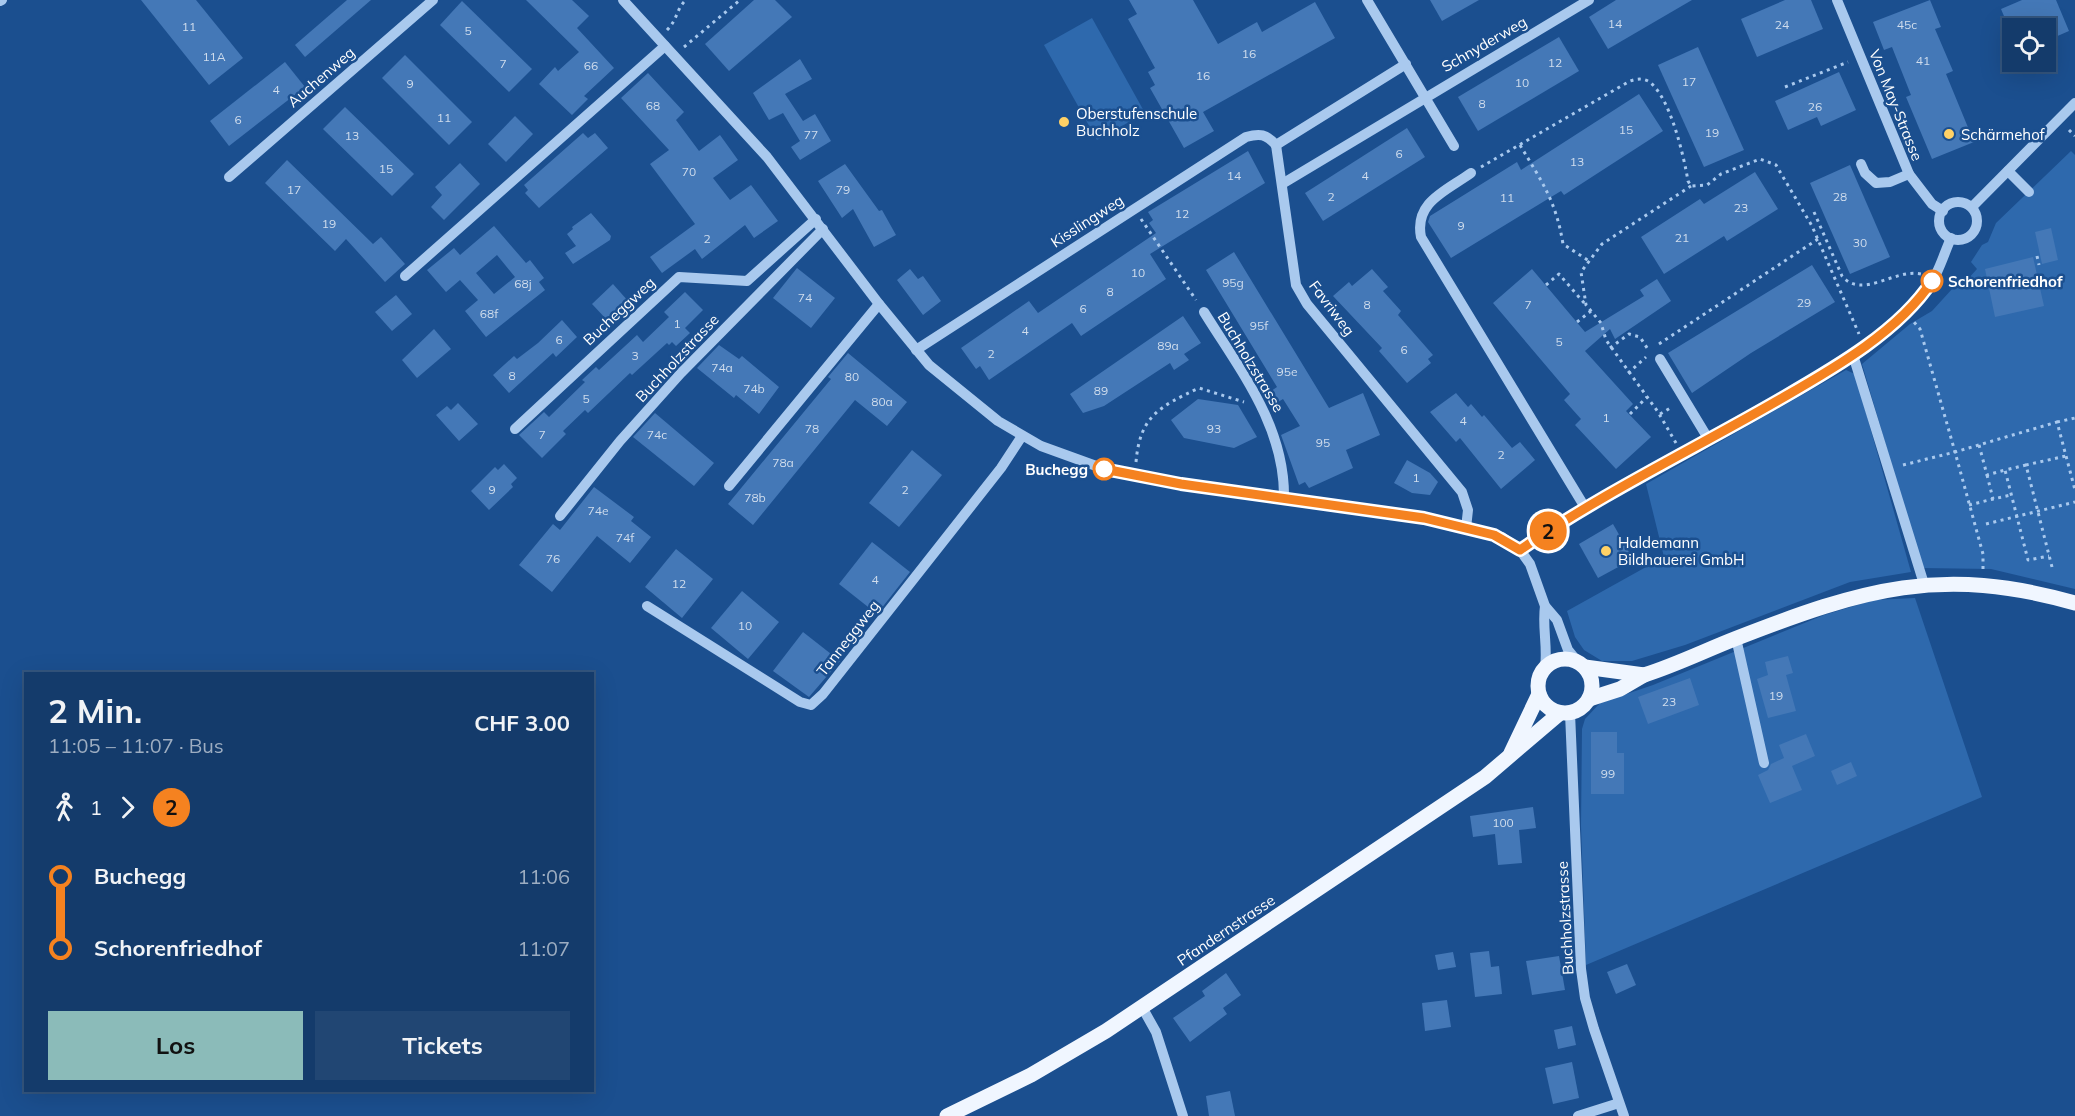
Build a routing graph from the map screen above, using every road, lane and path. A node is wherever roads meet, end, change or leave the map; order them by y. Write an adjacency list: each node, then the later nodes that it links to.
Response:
1 (433, 0): 22 (street, Auchenweg)
2 (623, 0): 8 (street)
3 (686, 0): 8 (path)
4 (740, 0): 9 (path)
5 (1367, 0): 11 (street)
6 (1589, 0): 13 (street, Schnyderweg)
7 (1837, 0): 10 (street, Von May-Strasse)
8 (661, 43): 9 (street); 37 (street)
9 (674, 56): 30 (street)
10 (1861, 57): 12 (path); 21 (street, Von May-Strasse)
11 (1406, 64): 13 (street); 15 (street)
12 (1785, 87)
13 (1425, 96): 17 (street); 23 (street, Schnyderweg)
14 (2075, 103): 19 (street)
15 (1276, 145): 23 (street, Favriweg); 27 (street, Kisslingweg)
16 (1520, 145): 20 (path); 24 (path); 35 (path)
17 (1454, 146)
18 (1861, 164): 21 (street)
19 (2008, 171): 25 (street); 26 (street)
20 (1471, 173): 77 (street)
21 (1909, 174): 28 (street, Von May-Strasse)
22 (229, 177)
23 (1282, 184): 82 (street, Favriweg)
24 (1691, 186): 33 (path); 35 (path)
25 (2030, 192)
26 (1972, 207): 28 (street); 32 (street)
27 (1135, 209): 44 (path); 48 (street, Kisslingweg)
28 (1943, 211): 32 (street)
29 (1814, 212): 38 (path)
30 (816, 219): 31 (street); 58 (street, Bucheggweg)
31 (823, 229): 40 (street); 79 (street, Buchholzstrasse)
32 (1951, 238): 38 (street)
33 (1818, 239): 46 (path); 49 (path)
34 (2037, 256): 36 (path)
35 (1589, 261): 41 (path)
36 (2039, 265)
37 (405, 276)
38 (1934, 278): 43 (street)
39 (1546, 285): 41 (path)
40 (879, 304): 48 (street); 70 (street)
41 (1586, 305): 42 (path)
42 (1591, 311): 45 (path); 47 (path)
43 (1905, 311): 46 (street); 62 (path)
44 (1204, 312): 54 (street, Buchholzstrasse)
45 (1577, 322)
46 (1864, 346): 50 (street)
47 (1610, 348): 49 (path); 52 (path)
48 (916, 350): 59 (street)
49 (1650, 352): 52 (path)
50 (1853, 355): 60 (street); 66 (street)
51 (1660, 359): 60 (street)
52 (1628, 373): 53 (path)
53 (1647, 397): 55 (path); 63 (path)
54 (1265, 411): 69 (path); 73 (street, Buchholzstrasse)
55 (1630, 414)
56 (2075, 418): 57 (path)
57 (2057, 422): 61 (path); 64 (path)
58 (515, 429)
59 (1022, 436): 69 (street); 89 (street, Tanneggweg)
60 (1709, 440): 63 (street)
61 (1979, 445): 62 (path); 68 (path)
62 (1955, 452): 66 (path); 76 (path)
63 (1683, 455): 77 (street)
64 (2066, 456): 65 (path); 71 (path)
65 (2026, 465): 67 (path); 78 (path)
66 (1888, 469): 86 (street)
67 (2005, 470): 68 (path); 72 (path)
68 (1987, 475): 74 (path)
69 (1135, 476): 73 (street)
70 (729, 486)
71 (2075, 490)
72 (2011, 495): 74 (path); 80 (path)
73 (1284, 498): 82 (street)
74 (1993, 500): 76 (path)
75 (2075, 502): 78 (path)
76 (1970, 505): 87 (path)
77 (1586, 508): 83 (street)
78 (2038, 511): 80 (path); 84 (path)
79 (560, 516)
80 (2017, 516): 81 (path); 84 (path)
81 (1986, 524)
82 (1466, 528): 83 (street)
83 (1520, 550): 90 (street)
84 (2049, 556): 85 (path)
85 (2052, 567)
86 (1924, 584): 87 (main road); 91 (main road)
87 (1984, 584): 88 (main road)
88 (2075, 603)
89 (647, 606)
90 (1545, 606): 92 (street); 93 (street)
91 (1736, 638): 94 (main road); 99 (street)
92 (1581, 664): 93 (main road); 94 (main road); 96 (main road)
93 (1545, 668): 95 (main road)
94 (1644, 675): 96 (main road)
95 (1539, 694): 97 (main road); 98 (main road, Pfandernstrasse)
96 (1589, 699): 97 (main road)
97 (1565, 713): 98 (main road, Pfandernstrasse); 101 (street, Buchholzstrasse)
98 (1511, 753): 100 (main road, Pfandernstrasse)
99 (1764, 763)
100 (1142, 1007): 102 (main road, Pfandernstrasse); 103 (street)
101 (1619, 1103): 104 (street); 105 (street, Buchholzstrasse)
102 (947, 1116)
103 (1183, 1116)
104 (1578, 1116)
105 (1624, 1116)

